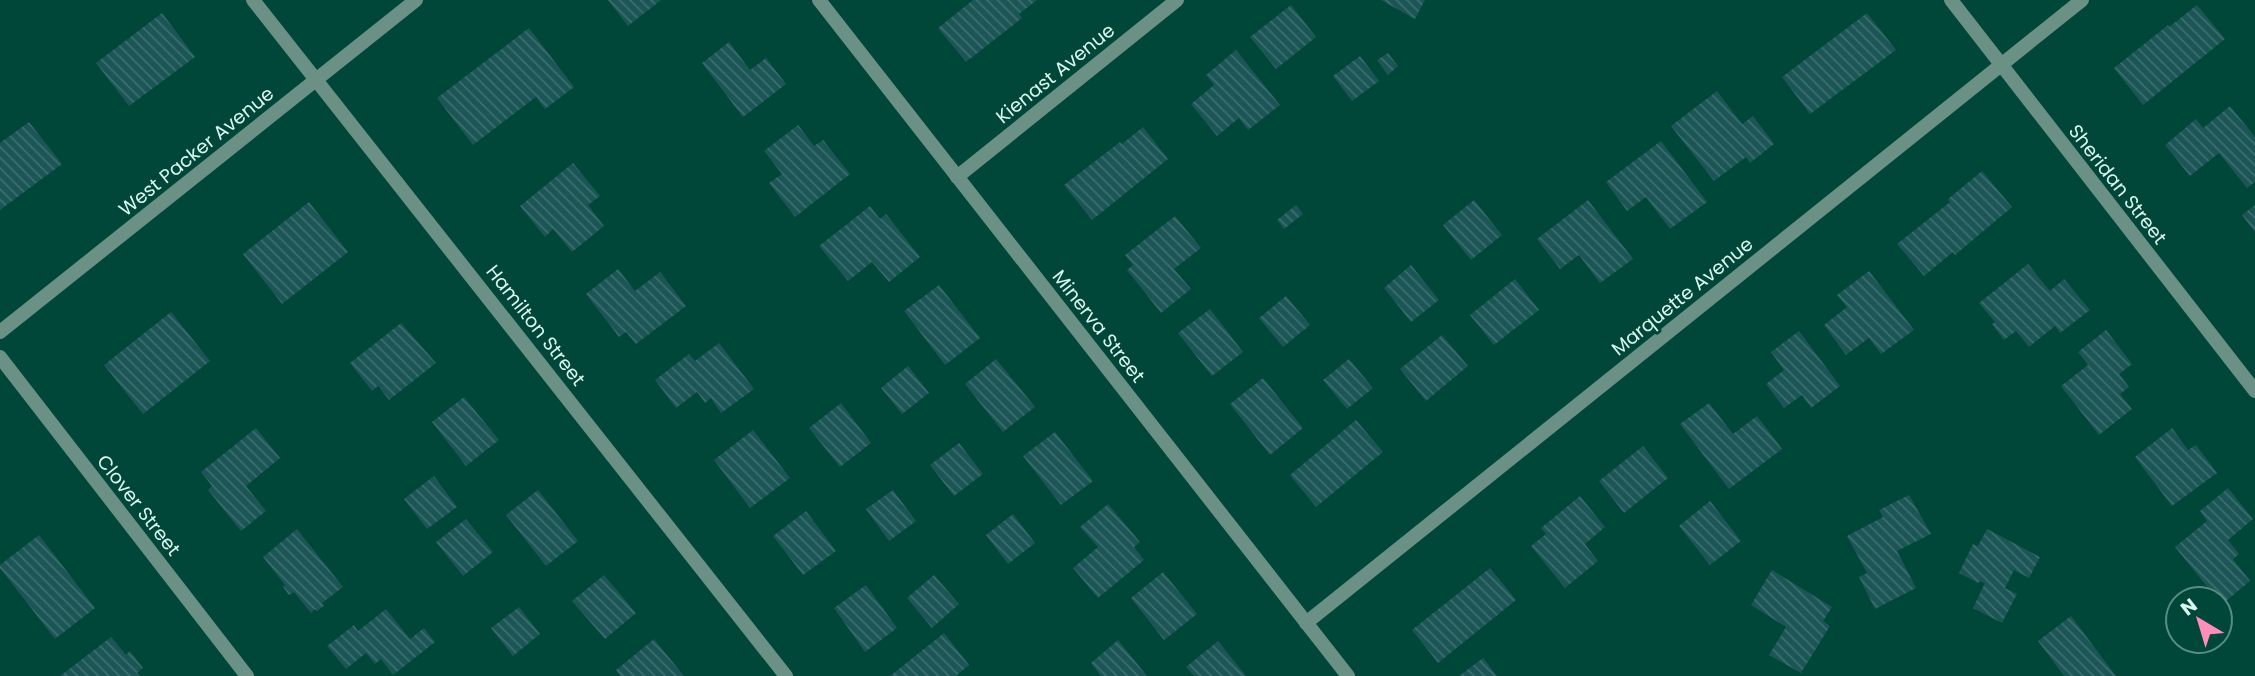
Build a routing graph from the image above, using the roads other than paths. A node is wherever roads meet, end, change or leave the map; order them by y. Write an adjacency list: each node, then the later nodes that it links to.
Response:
1 (253, 0): 8 (street, Hamilton Street)
2 (416, 0): 8 (street, West Packer Avenue)
3 (818, 0): 9 (street, Minerva Street)
4 (1177, 0): 9 (street, Kienast Avenue)
5 (1951, 0): 7 (street, Sheridan Street)
6 (2082, 0): 7 (street, Marquette Avenue)
7 (2001, 65): 12 (street, Sheridan Street); 13 (street, Marquette Avenue)
8 (317, 79): 10 (street, West Packer Avenue); 15 (street, Hamilton Street)
9 (957, 177): 13 (street, Minerva Street)
10 (0, 332)
11 (0, 357): 14 (street, Clover Street)
12 (2255, 391)
13 (1306, 623): 16 (street, Minerva Street)
14 (247, 676)
15 (786, 676)
16 (1348, 676)

